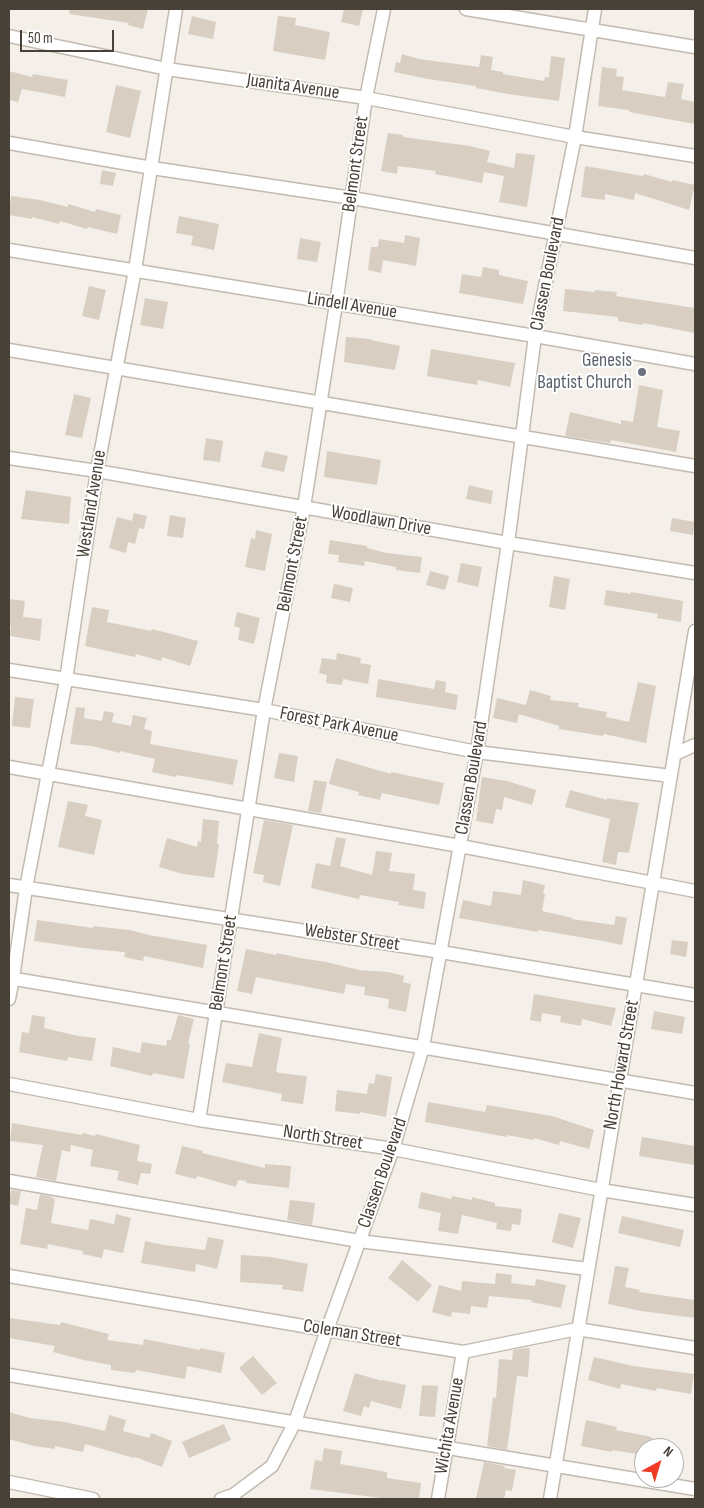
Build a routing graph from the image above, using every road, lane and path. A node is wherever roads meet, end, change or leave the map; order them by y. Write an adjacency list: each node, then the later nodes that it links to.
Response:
1 (176, 9): 8 (street, Westland Avenue)
2 (384, 9): 9 (street, Belmont Street)
3 (466, 9): 5 (street)
4 (595, 9): 5 (street, Classen Boulevard)
5 (593, 29): 7 (street); 10 (street, Classen Boulevard)
6 (9, 36): 8 (street, Juanita Avenue)
7 (695, 47)
8 (167, 69): 9 (street, Juanita Avenue); 13 (street, Westland Avenue)
9 (366, 98): 10 (street, Juanita Avenue); 14 (street, Belmont Street)
10 (575, 137): 12 (street, Juanita Avenue); 15 (street, Classen Boulevard)
11 (9, 143): 13 (street)
12 (695, 156)
13 (152, 168): 14 (street); 18 (street, Westland Avenue)
14 (352, 198): 15 (street); 19 (street, Belmont Street)
15 (555, 234): 17 (street); 20 (street, Classen Boulevard)
16 (9, 250): 18 (street, Lindell Avenue)
17 (695, 258)
18 (135, 270): 19 (street, Lindell Avenue); 23 (street, Westland Avenue)
19 (336, 304): 20 (street, Lindell Avenue); 24 (street, Belmont Street)
20 (535, 336): 22 (street, Lindell Avenue); 25 (street, Classen Boulevard)
21 (9, 350): 23 (street)
22 (695, 364)
23 (116, 368): 24 (street); 28 (street, Westland Avenue)
24 (321, 403): 25 (street); 29 (street, Belmont Street)
25 (522, 436): 27 (street); 30 (street, Classen Boulevard)
26 (9, 458): 28 (street, Woodlawn Drive)
27 (695, 466)
28 (96, 471): 29 (street, Woodlawn Drive); 34 (street, Westland Avenue)
29 (304, 507): 30 (street, Woodlawn Drive); 35 (street, Belmont Street)
30 (508, 543): 31 (street, Woodlawn Drive); 37 (street, Classen Boulevard)
31 (695, 573)
32 (695, 631): 38 (street, North Howard Street)
33 (9, 670): 34 (street, Forest Park Avenue)
34 (66, 680): 35 (street, Forest Park Avenue); 40 (street, Westland Avenue)
35 (264, 710): 37 (street, Forest Park Avenue); 42 (street, Belmont Street)
36 (695, 745): 38 (street)
37 (477, 752): 41 (street, Forest Park Avenue); 43 (street, Classen Boulevard)
38 (674, 754): 41 (street, North Howard Street)
39 (9, 767): 40 (street)
40 (48, 773): 42 (street); 46 (street, Westland Avenue)
41 (671, 776): 44 (street, North Howard Street)
42 (248, 809): 43 (street); 48 (street, Belmont Street)
43 (460, 846): 44 (street); 49 (street, Classen Boulevard)
44 (653, 884): 47 (street); 51 (street, North Howard Street)
45 (9, 885): 46 (street, Webster Street)
46 (26, 888): 48 (street, Webster Street); 50 (street, Westland Avenue)
47 (695, 891)
48 (232, 919): 49 (street, Webster Street); 54 (street, Belmont Street)
49 (441, 952): 51 (street, Webster Street); 55 (street, Classen Boulevard)
50 (11, 978): 53 (street, Westland Avenue); 54 (street)
51 (636, 986): 52 (street, Webster Street); 56 (street, North Howard Street)
52 (695, 996)
53 (9, 999)
54 (216, 1013): 55 (street); 59 (street, Belmont Street)
55 (422, 1047): 56 (street); 60 (street, Classen Boulevard)
56 (619, 1080): 58 (street); 62 (street, North Howard Street)
57 (9, 1084): 59 (street, North Street)
58 (695, 1093)
59 (199, 1120): 60 (street, North Street)
60 (393, 1149): 62 (street, North Street); 64 (street, Classen Boulevard)
61 (9, 1182): 64 (street)
62 (601, 1190): 63 (street, North Street); 65 (street, North Howard Street)
63 (695, 1206)
64 (359, 1241): 65 (street); 68 (street, Classen Boulevard)
65 (588, 1269): 67 (street, North Howard Street)
66 (9, 1276): 68 (street, Coleman Street)
67 (578, 1329): 69 (street, Coleman Street); 70 (street, Coleman Street); 74 (street, North Howard Street)
68 (326, 1330): 70 (street, Coleman Street); 72 (street, Classen Boulevard)
69 (695, 1348)
70 (463, 1352): 73 (street, Wichita Avenue)
71 (9, 1374): 72 (street)
72 (295, 1422): 73 (street); 77 (street, Classen Boulevard)
73 (447, 1447): 74 (street); 79 (street, Wichita Avenue)
74 (556, 1465): 76 (street); 80 (street, North Howard Street)
75 (9, 1482): 78 (street)
76 (695, 1488)
77 (230, 1498)
78 (93, 1499)
79 (438, 1499)
80 (550, 1499)

